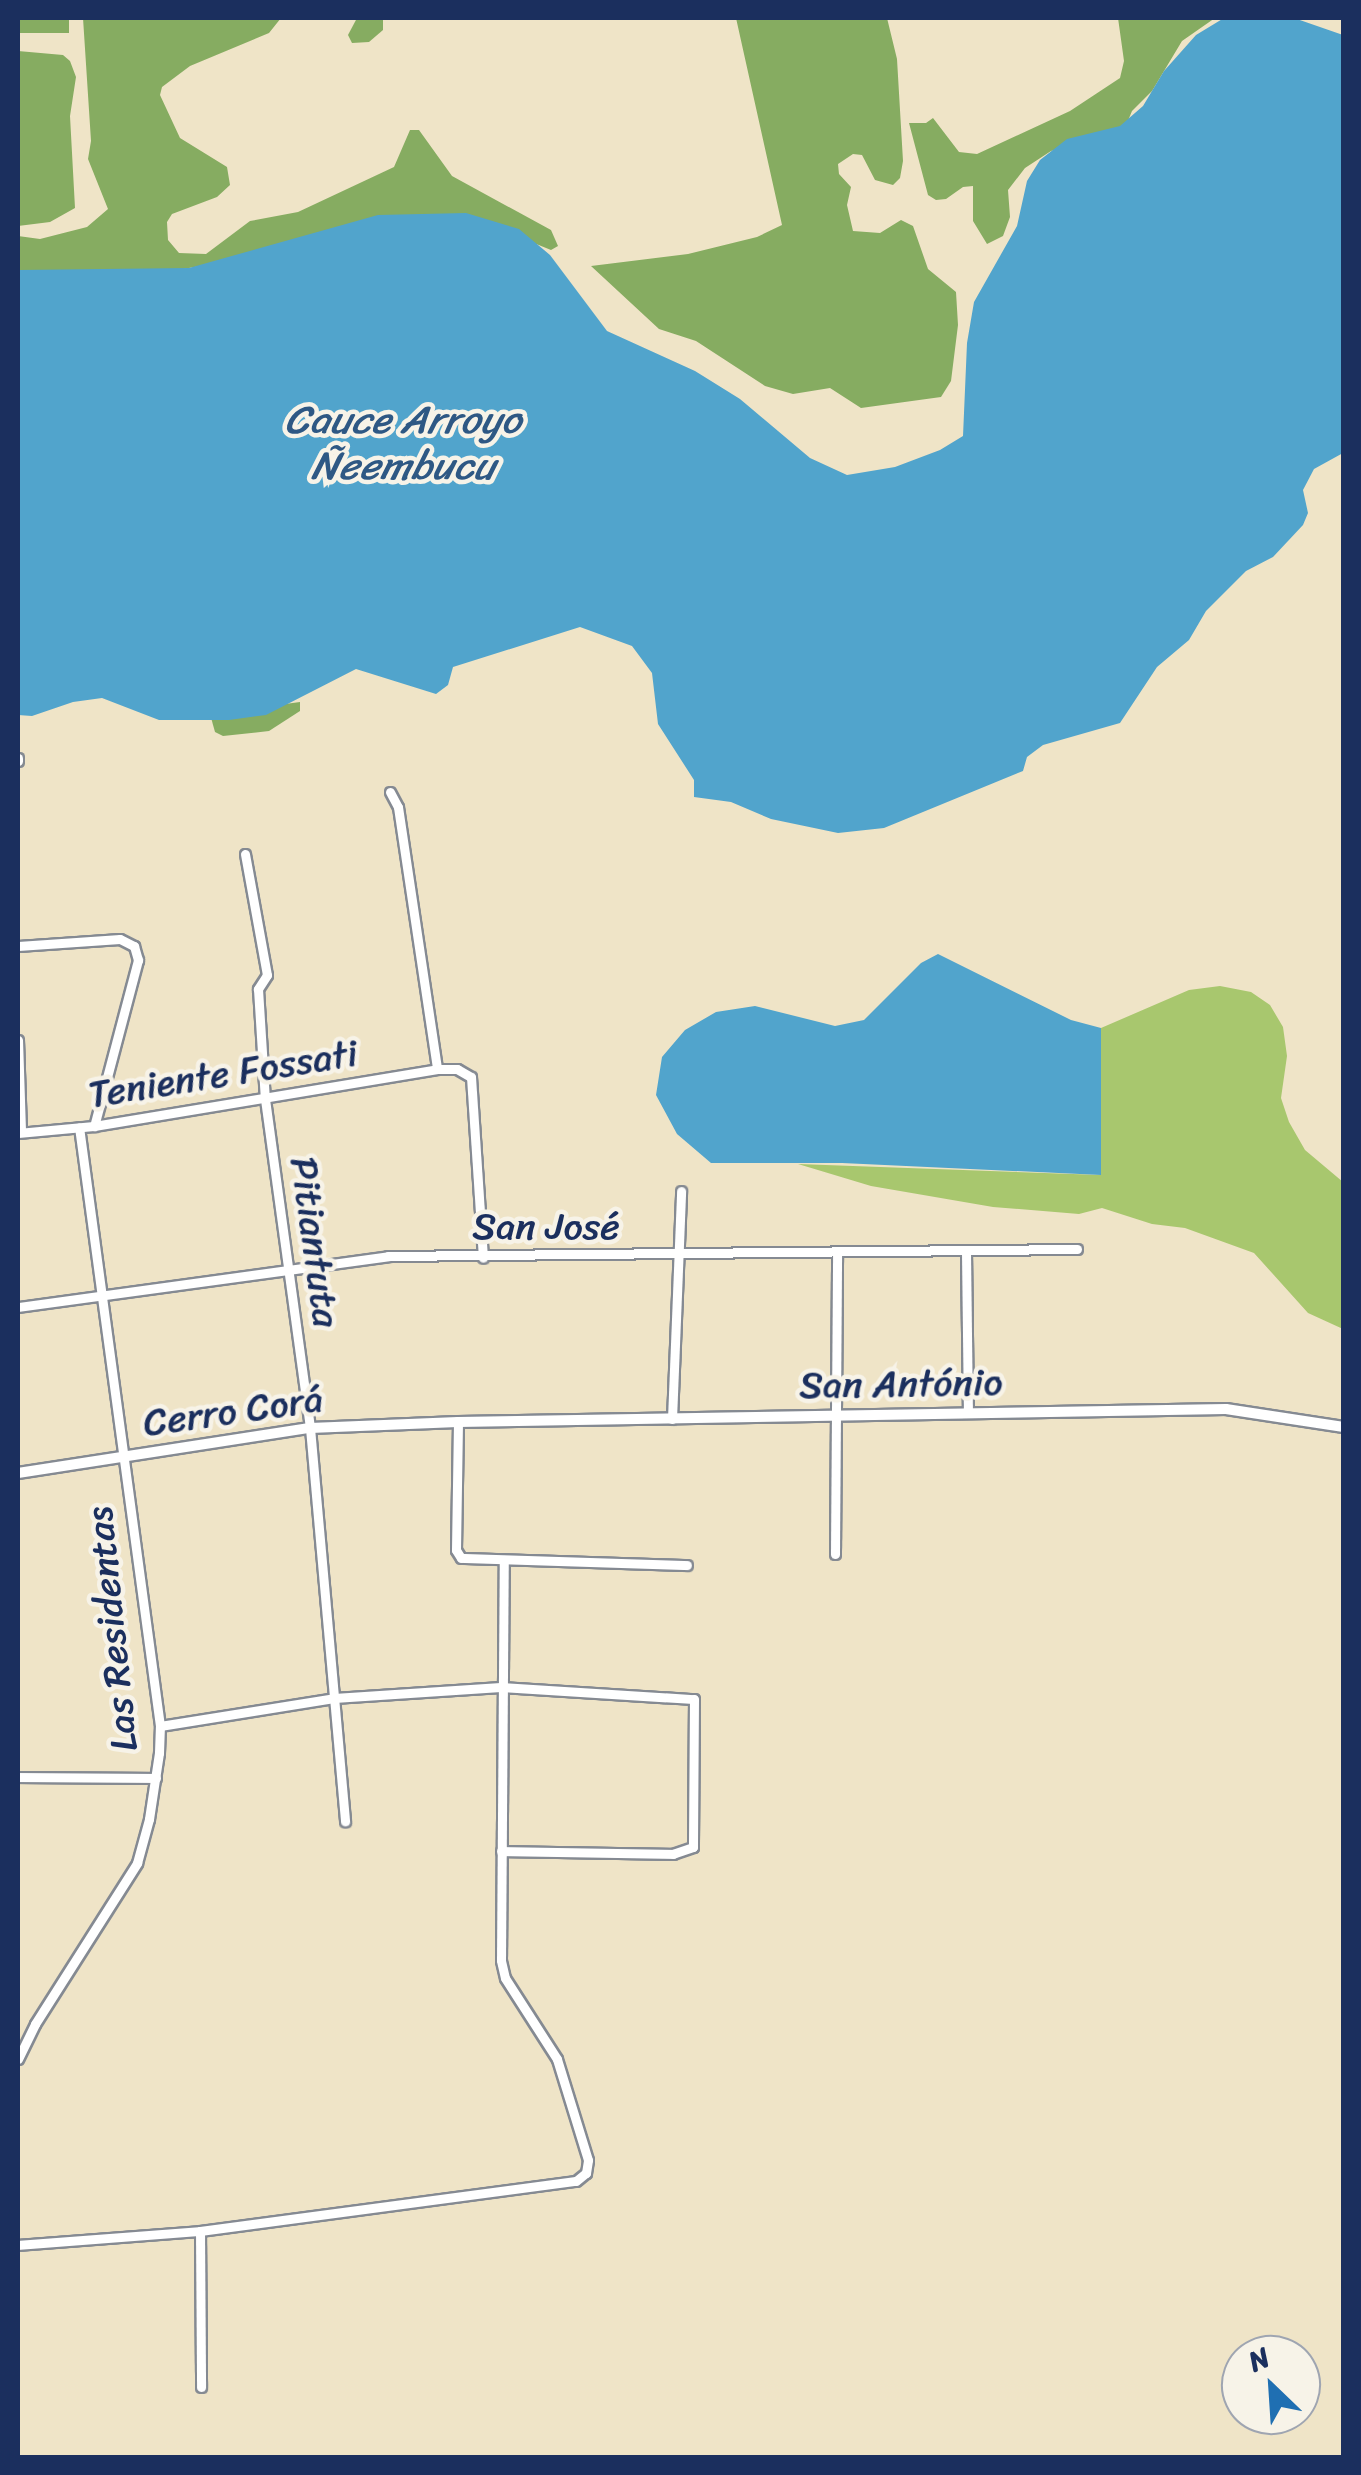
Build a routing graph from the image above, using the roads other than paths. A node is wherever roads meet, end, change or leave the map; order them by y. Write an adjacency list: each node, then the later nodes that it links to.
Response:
1 (390, 792): 5 (street)
2 (245, 854): 6 (street, Pitiantuta)
3 (18, 946): 7 (street)
4 (18, 1040): 9 (street)
5 (437, 1069): 6 (street, Teniente Fossati); 15 (street)
6 (266, 1099): 7 (street, Teniente Fossati); 16 (street, Pitiantuta)
7 (94, 1126): 8 (street, Teniente Fossati)
8 (79, 1127): 9 (street, Teniente Fossati); 17 (street, Las Residentas)
9 (20, 1132)
10 (681, 1191): 14 (street)
11 (1078, 1250): 12 (street, San José)
12 (966, 1252): 13 (street, San José); 19 (street)
13 (837, 1253): 14 (street, San José); 20 (street)
14 (679, 1257): 15 (street, San José); 21 (street)
15 (483, 1258): 16 (street, San José)
16 (289, 1269): 17 (street, San José); 24 (street, Pitiantuta)
17 (101, 1294): 18 (street, San José); 25 (street, Las Residentas)
18 (18, 1307)
19 (968, 1412): 20 (street, San António); 23 (street, San António)
20 (833, 1416): 21 (street, San António); 27 (street)
21 (672, 1419): 22 (street, San António)
22 (458, 1422): 24 (street, Cerro Corá); 28 (street)
23 (1344, 1427)
24 (310, 1428): 25 (street, Cerro Corá); 31 (street, Pitiantuta)
25 (123, 1456): 26 (street, Cerro Corá); 32 (street, Las Residentas)
26 (18, 1473)
27 (834, 1554)
28 (504, 1562): 29 (street); 30 (street)
29 (687, 1565)
30 (500, 1688): 31 (street); 36 (street); 36 (street)
31 (334, 1698): 32 (street); 35 (street, Pitiantuta)
32 (160, 1726): 34 (street, Las Residentas)
33 (18, 1777): 34 (street)
34 (156, 1778): 37 (street, Las Residentas)
35 (345, 1821)
36 (501, 1850): 38 (street)
37 (18, 2059)
38 (200, 2231): 39 (street); 40 (street)
39 (18, 2244)
40 (201, 2387)

